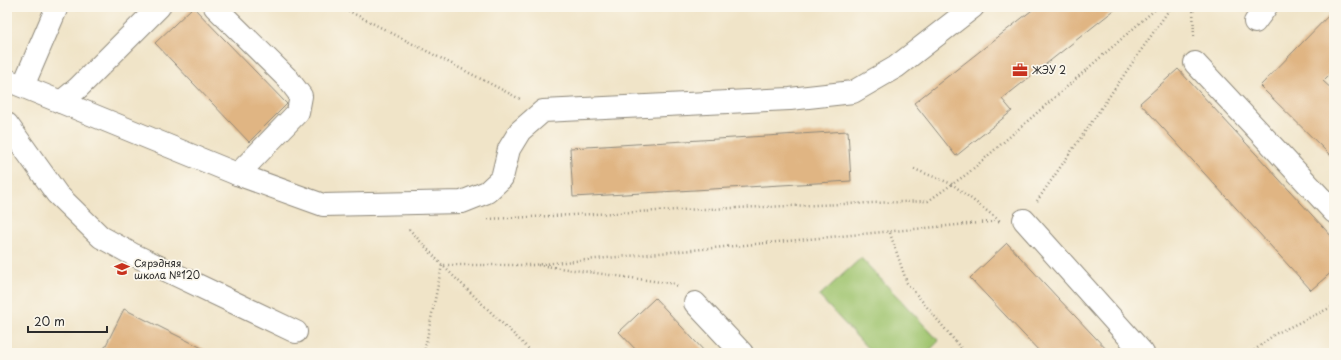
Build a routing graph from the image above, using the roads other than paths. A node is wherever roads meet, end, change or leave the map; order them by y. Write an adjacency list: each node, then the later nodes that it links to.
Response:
1 (57, 7): 6 (lane)
2 (159, 7): 7 (lane)
3 (215, 7): 9 (lane)
4 (973, 7): 9 (lane)
5 (1195, 62): 10 (lane)
6 (15, 83): 7 (lane)
7 (61, 102): 9 (lane)
8 (7, 124): 13 (lane)
9 (237, 174)
10 (1334, 212)
11 (1024, 220): 15 (lane)
12 (695, 303): 14 (lane)
13 (296, 332)
14 (742, 353)
15 (1143, 353)

